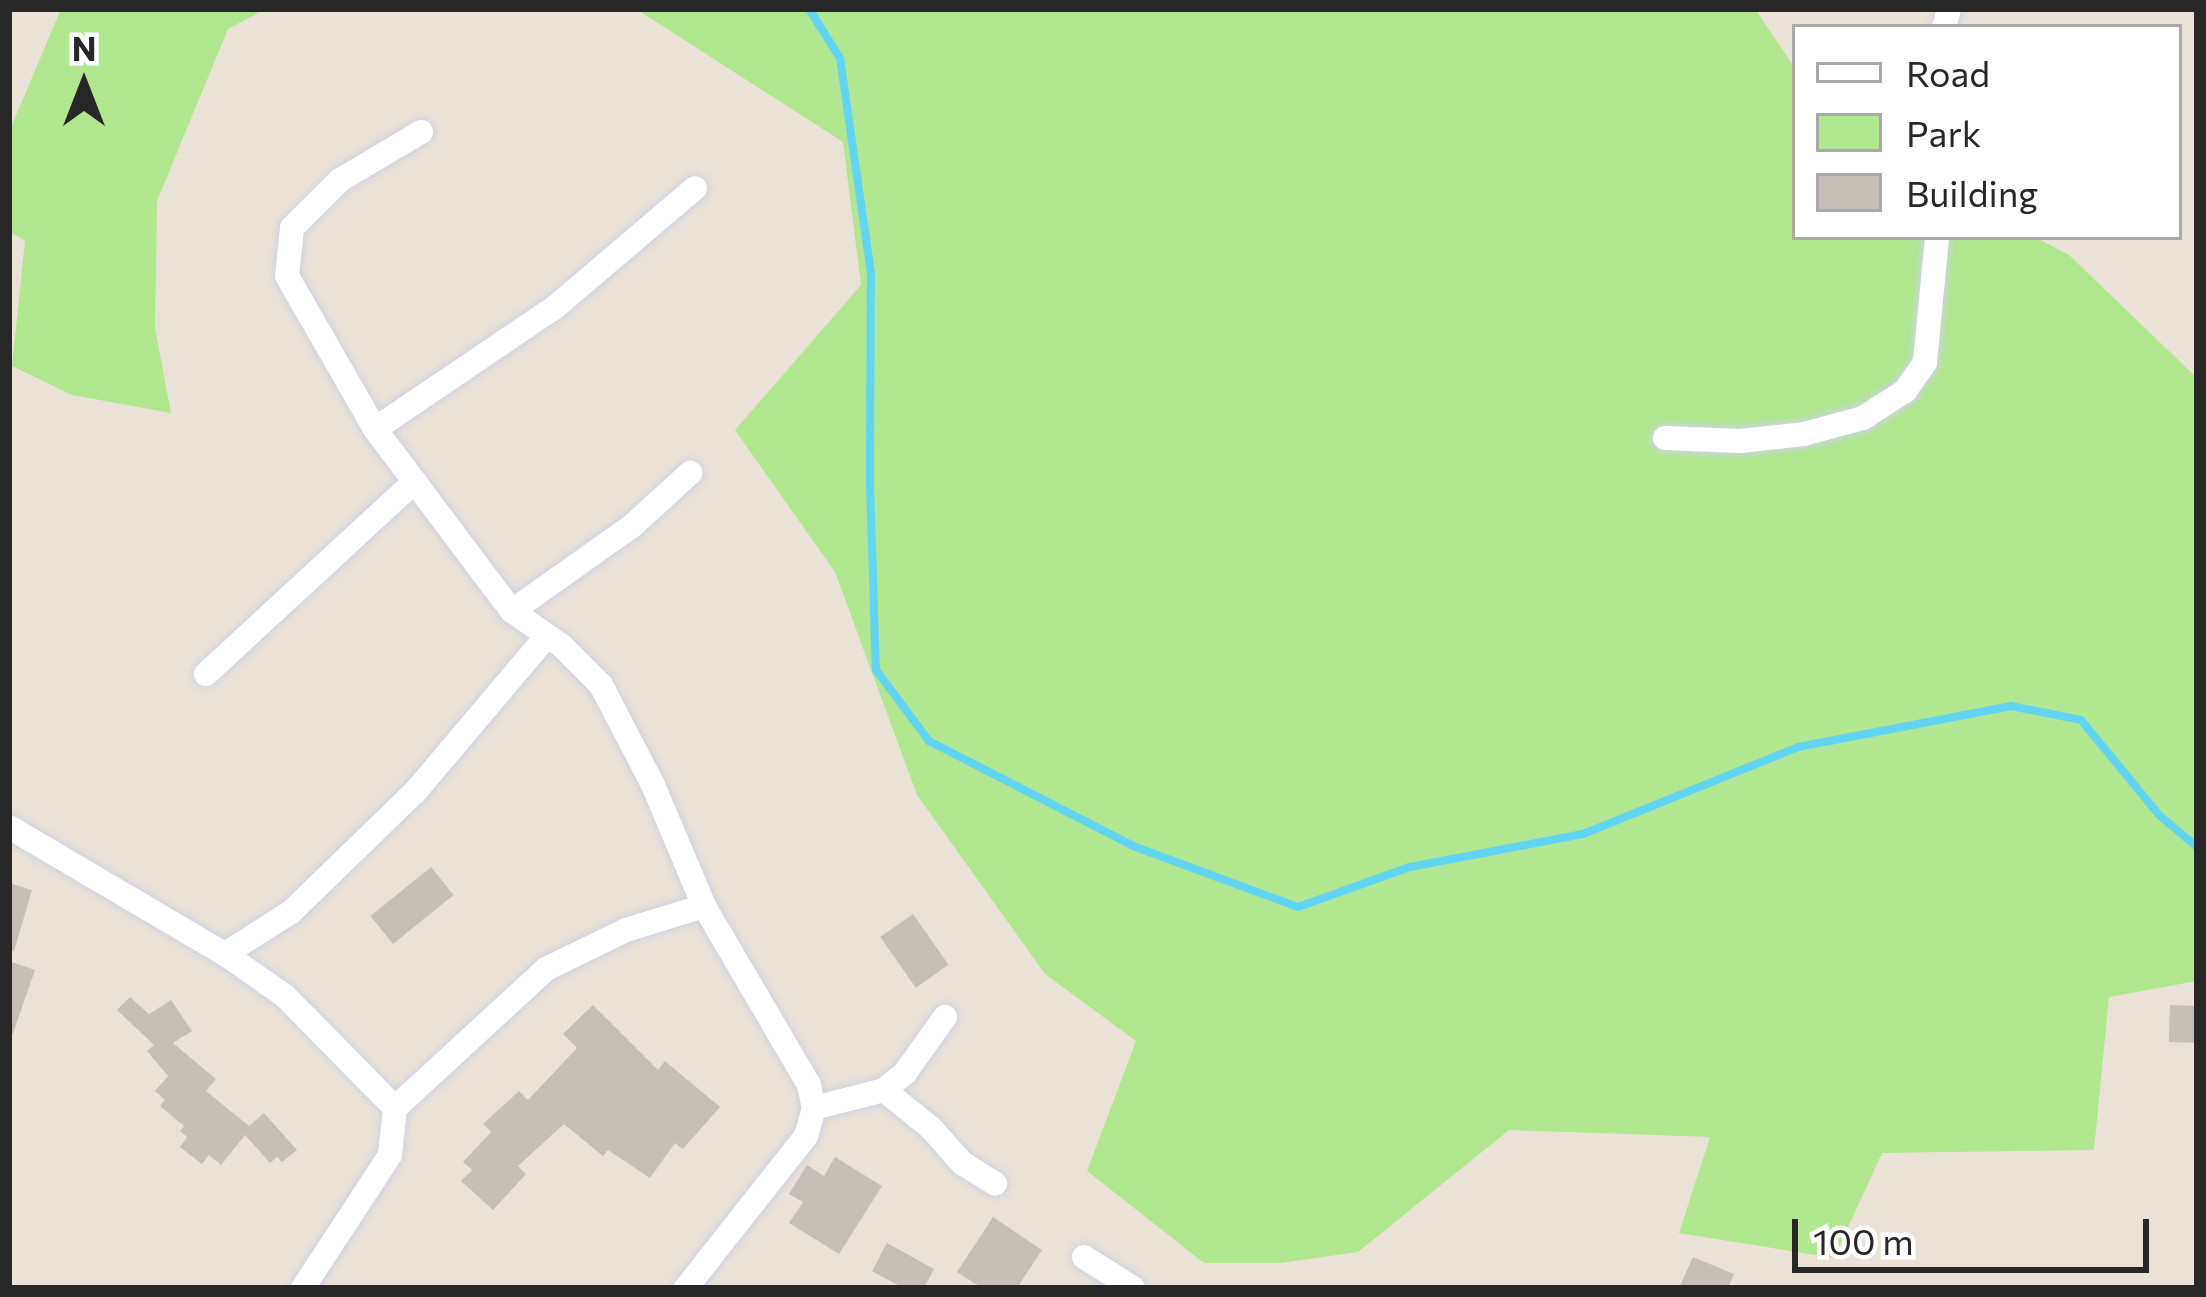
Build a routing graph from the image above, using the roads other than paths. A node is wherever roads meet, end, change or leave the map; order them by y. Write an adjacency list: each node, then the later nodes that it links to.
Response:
1 (421, 132): 4 (street)
2 (695, 188): 4 (street)
3 (1937, 240): 5 (street)
4 (374, 429): 7 (street)
5 (1665, 438)
6 (691, 473): 8 (street)
7 (416, 482): 8 (street); 10 (street)
8 (512, 611): 9 (street)
9 (545, 638): 12 (street); 13 (street)
10 (206, 674)
11 (9, 827): 13 (street)
12 (704, 906): 16 (street); 17 (street)
13 (225, 955): 16 (street)
14 (945, 1017): 15 (street)
15 (884, 1090): 17 (street); 18 (street)
16 (394, 1108): 20 (street)
17 (814, 1108): 21 (street)
18 (995, 1184)
19 (1084, 1257): 22 (street)
20 (303, 1288)
21 (686, 1288)
22 (1133, 1288)

